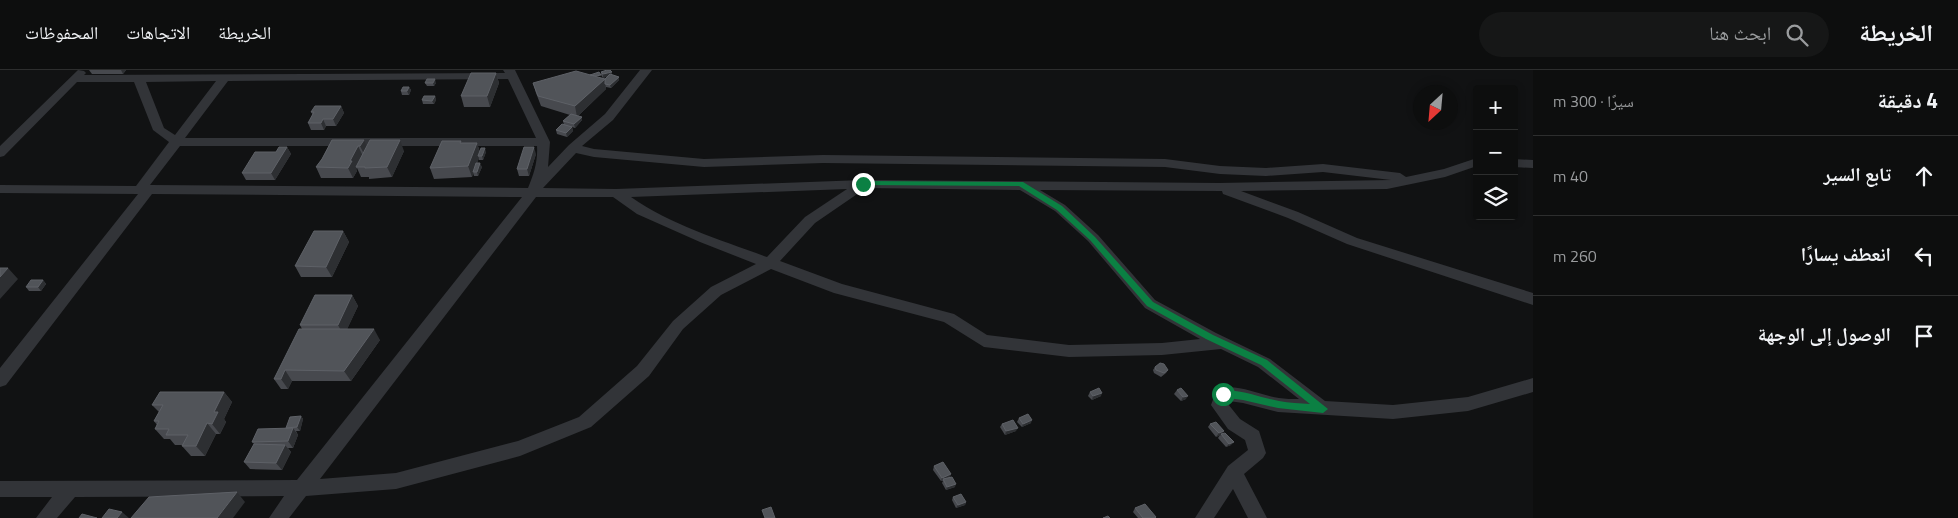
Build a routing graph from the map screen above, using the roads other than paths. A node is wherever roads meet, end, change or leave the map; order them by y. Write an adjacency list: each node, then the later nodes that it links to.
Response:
1 (83, 70): 5 (street)
2 (646, 70): 9 (street)
3 (511, 73): 4 (street); 8 (street)
4 (225, 78): 6 (street); 7 (street)
5 (74, 79): 6 (street); 10 (street)
6 (139, 79): 7 (street)
7 (177, 142): 8 (street); 19 (street)
8 (544, 142): 20 (street)
9 (573, 148): 14 (street); 20 (street)
10 (0, 153)
11 (1473, 163): 14 (street)
12 (1518, 163): 13 (street)
13 (1533, 164)
14 (1445, 173): 17 (street)
15 (863, 184): 16 (street); 21 (street); 22 (street)
16 (1020, 184): 17 (street); 24 (street)
17 (1219, 188): 23 (street)
18 (0, 189): 19 (street)
19 (145, 189): 20 (street); 25 (street)
20 (533, 192): 21 (street); 30 (street)
21 (616, 193): 22 (street)
22 (770, 263): 24 (street); 30 (street)
23 (1533, 299)
24 (1222, 343): 27 (street)
25 (0, 380)
26 (1533, 385): 27 (street)
27 (1323, 409): 28 (street)
28 (1234, 472): 34 (street); 35 (street)
29 (71, 488): 30 (street); 31 (street); 32 (street)
30 (300, 488): 33 (street)
31 (0, 489)
32 (45, 518)
33 (278, 518)
34 (1204, 518)
35 (1258, 518)

